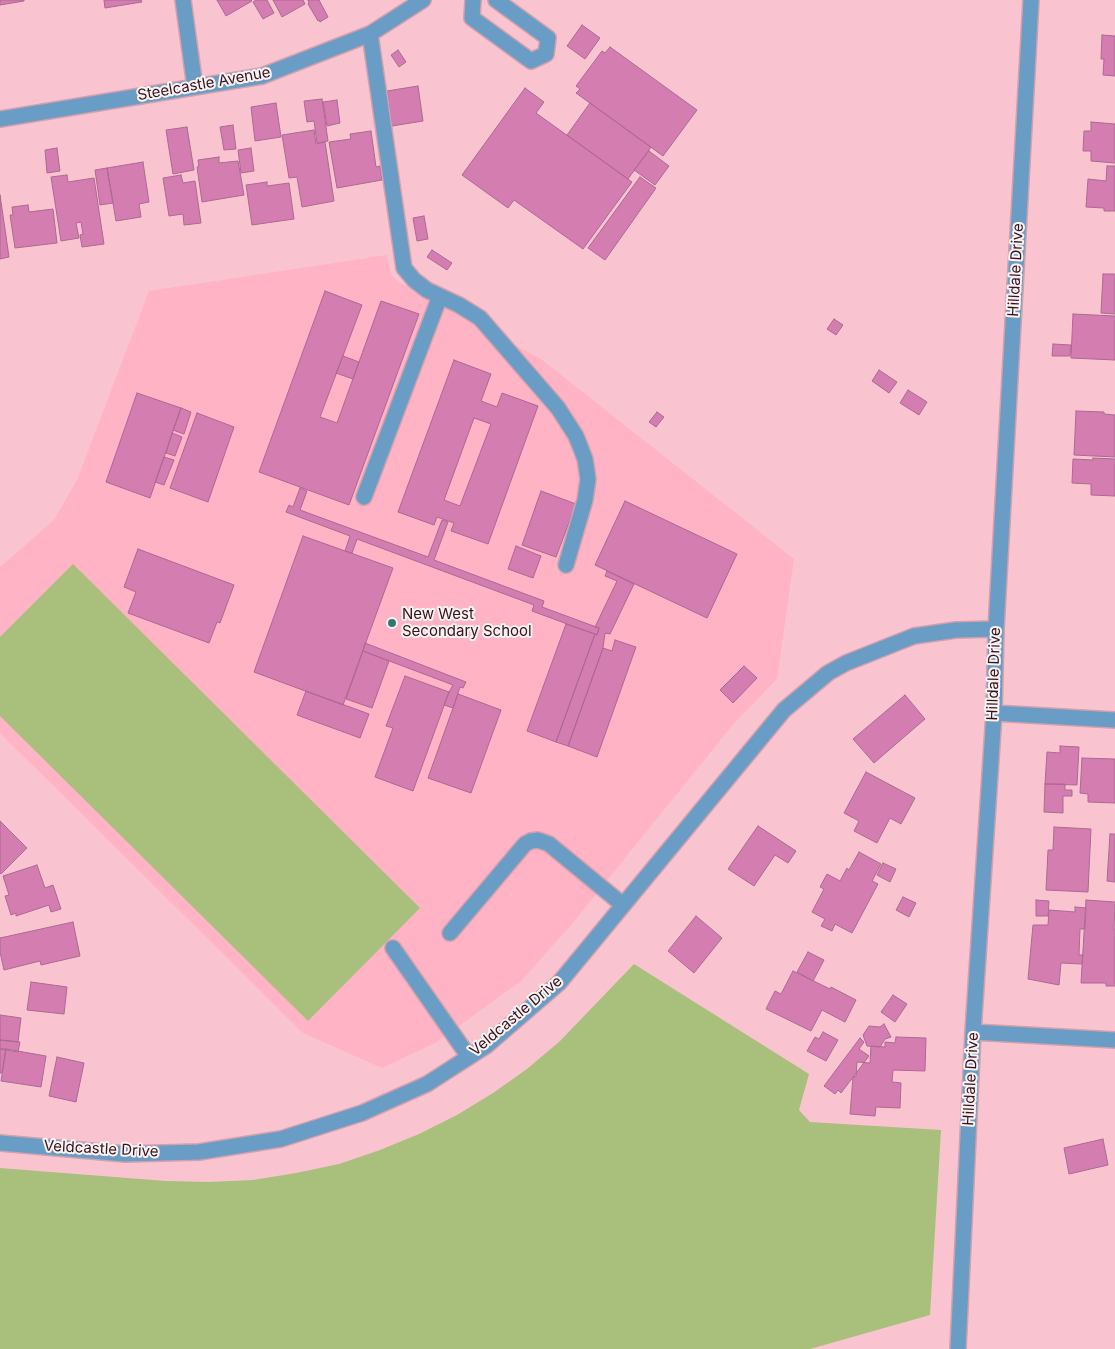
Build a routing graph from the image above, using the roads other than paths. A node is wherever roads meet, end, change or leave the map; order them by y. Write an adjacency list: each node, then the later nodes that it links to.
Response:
1 (182, 0): 7 (street)
2 (423, 0): 6 (street, Steelcastle Avenue)
3 (473, 0): 4 (street)
4 (496, 0)
5 (1031, 0): 12 (street, Hilldale Drive)
6 (370, 34): 7 (street, Steelcastle Avenue); 9 (street)
7 (195, 87): 8 (street, Steelcastle Avenue)
8 (0, 119)
9 (440, 296): 10 (street); 11 (street)
10 (364, 496)
11 (566, 565)
12 (996, 629): 13 (street, Hilldale Drive); 15 (street, Veldcastle Drive)
13 (994, 713): 14 (street); 18 (street, Hilldale Drive)
14 (1115, 720)
15 (623, 905): 16 (street); 20 (street, Veldcastle Drive)
16 (450, 933)
17 (393, 948): 20 (street)
18 (973, 1032): 19 (street); 22 (street, Hilldale Drive)
19 (1115, 1040)
20 (469, 1057): 21 (street, Veldcastle Drive)
21 (0, 1143)
22 (958, 1349)

